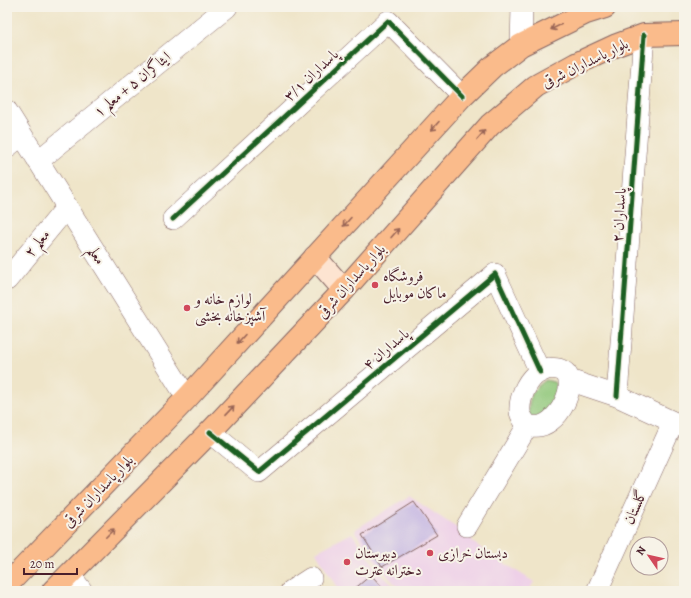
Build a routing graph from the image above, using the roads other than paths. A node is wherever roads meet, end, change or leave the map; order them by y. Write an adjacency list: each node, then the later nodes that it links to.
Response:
1 (227, 7): 10 (street, ایثاگران ۵ + معلم ۱)
2 (522, 7): 6 (street)
3 (605, 7): 6 (main road, بلوار پاسداران شرقی, one-way to 6)
4 (684, 34): 5 (main road, بلوار پاسداران شرقی)
5 (644, 35): 15 (main road, بلوار پاسداران شرقی, one-way to 5); 18 (street, پاسداران ۲)
6 (521, 45): 7 (main road, بلوار پاسداران شرقی)
7 (462, 96): 12 (street, پاسداران ۳/۱); 13 (main road, بلوار پاسداران شرقی, one-way to 13)
8 (7, 111): 9 (street, معلم)
9 (14, 141): 10 (street, معلم)
10 (38, 161): 11 (street, معلم)
11 (67, 207): 14 (street, معلم ۲); 19 (street, معلم)
12 (173, 219)
13 (315, 257): 15 (main road); 19 (main road, بلوار پاسداران شرقی, one-way to 19)
14 (7, 280)
15 (344, 290): 22 (main road, بلوار پاسداران شرقی, one-way to 15)
16 (540, 372): 17 (street); 20 (street); 22 (street, پاسداران ۴)
17 (569, 380): 18 (street); 20 (street)
18 (617, 396): 21 (street)
19 (187, 398): 26 (main road, بلوار پاسداران شرقی)
20 (528, 425): 23 (street)
21 (679, 425): 30 (street, گلستان)
22 (210, 432): 24 (main road, بلوار پاسداران شرقی, one-way to 22)
23 (467, 526)
24 (69, 574): 27 (main road, بلوار پاسداران شرقی); 28 (street)
25 (311, 578): 29 (street)
26 (7, 586)
27 (54, 591)
28 (82, 591)
29 (292, 591)
30 (597, 591)

